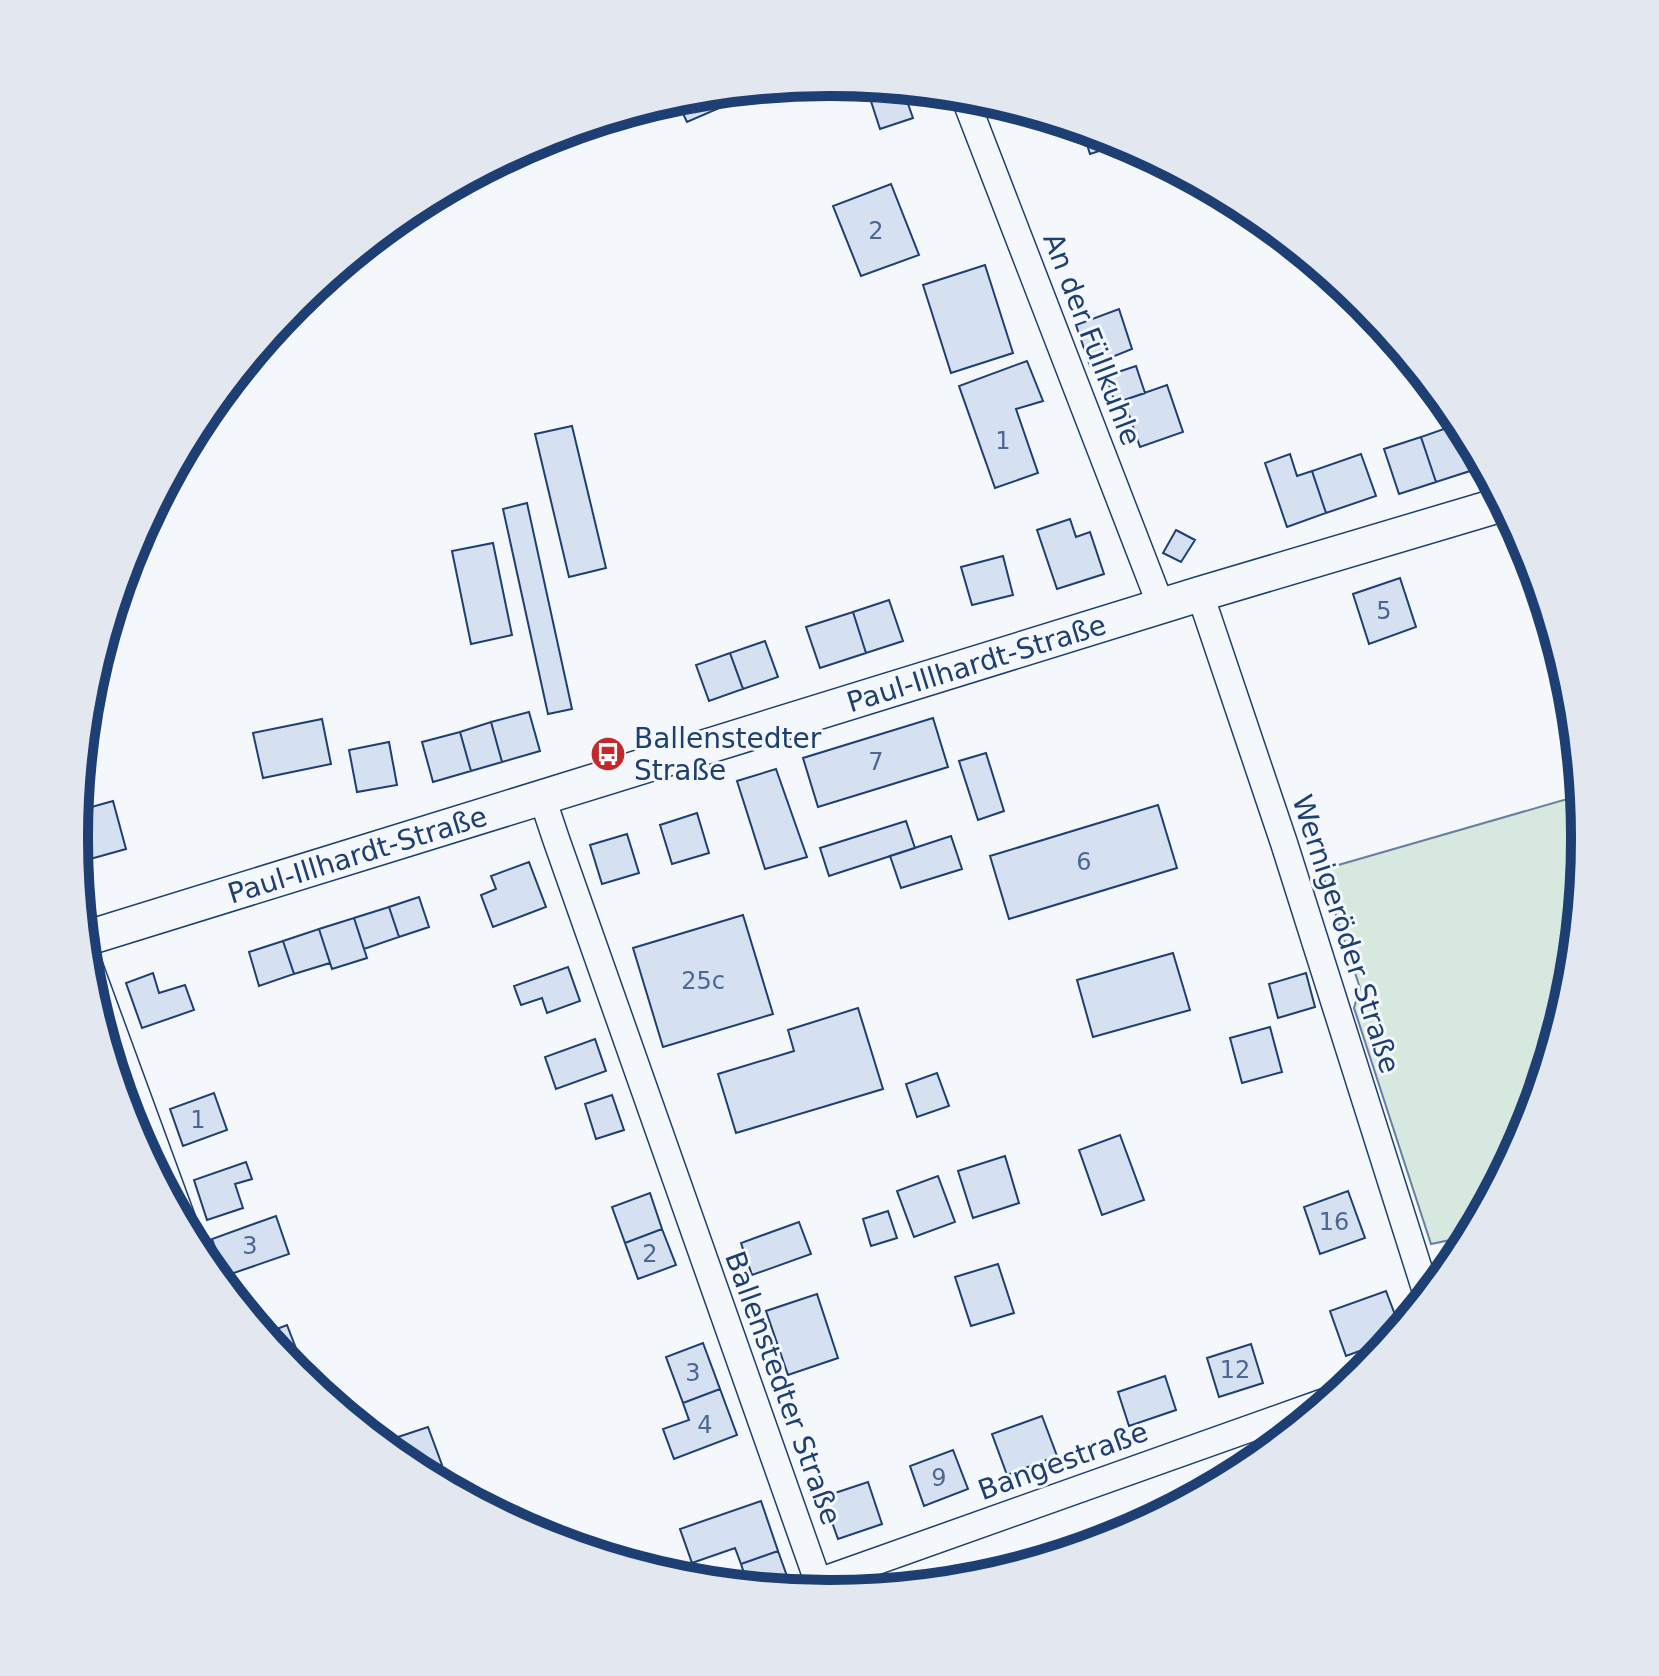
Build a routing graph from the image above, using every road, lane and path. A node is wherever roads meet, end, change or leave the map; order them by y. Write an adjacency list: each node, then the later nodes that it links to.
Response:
1 (970, 110): 4 (street, An der Füllkuhle)
2 (1493, 507): 3 (street, Paul-Illhardt-Straße)
3 (1200, 594): 4 (street, Paul-Illhardt-Straße); 9 (street, Wernigeröder Straße)
4 (1161, 606): 5 (street, Paul-Illhardt-Straße)
5 (542, 797): 6 (street, Paul-Illhardt-Straße); 11 (street, Ballenstedter Straße)
6 (94, 936)
7 (114, 1033): 8 (street)
8 (157, 1151)
9 (1423, 1282)
10 (1298, 1412): 12 (street, Bangestraße)
11 (817, 1579)
12 (840, 1580)

